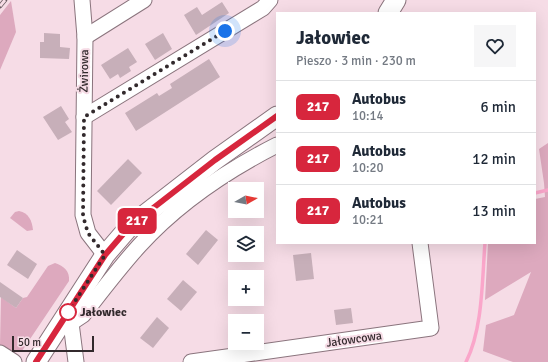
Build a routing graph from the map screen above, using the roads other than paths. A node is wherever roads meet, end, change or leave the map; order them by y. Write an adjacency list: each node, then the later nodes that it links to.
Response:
1 (82, 0): 6 (street, Żwirowa)
2 (144, 0): 6 (street)
3 (270, 0): 7 (street)
4 (396, 0): 5 (main road)
5 (389, 12)
6 (85, 37): 7 (street, Żwirowa)
7 (84, 117): 11 (street, Żwirowa)
8 (276, 117): 11 (main road)
9 (276, 146): 12 (street)
10 (420, 244): 17 (street, Jałowcowa)
11 (105, 255): 12 (main road)
12 (69, 318): 15 (main road); 16 (street)
13 (0, 353): 14 (street)
14 (14, 362)
15 (36, 362)
16 (76, 362)
17 (191, 362)

